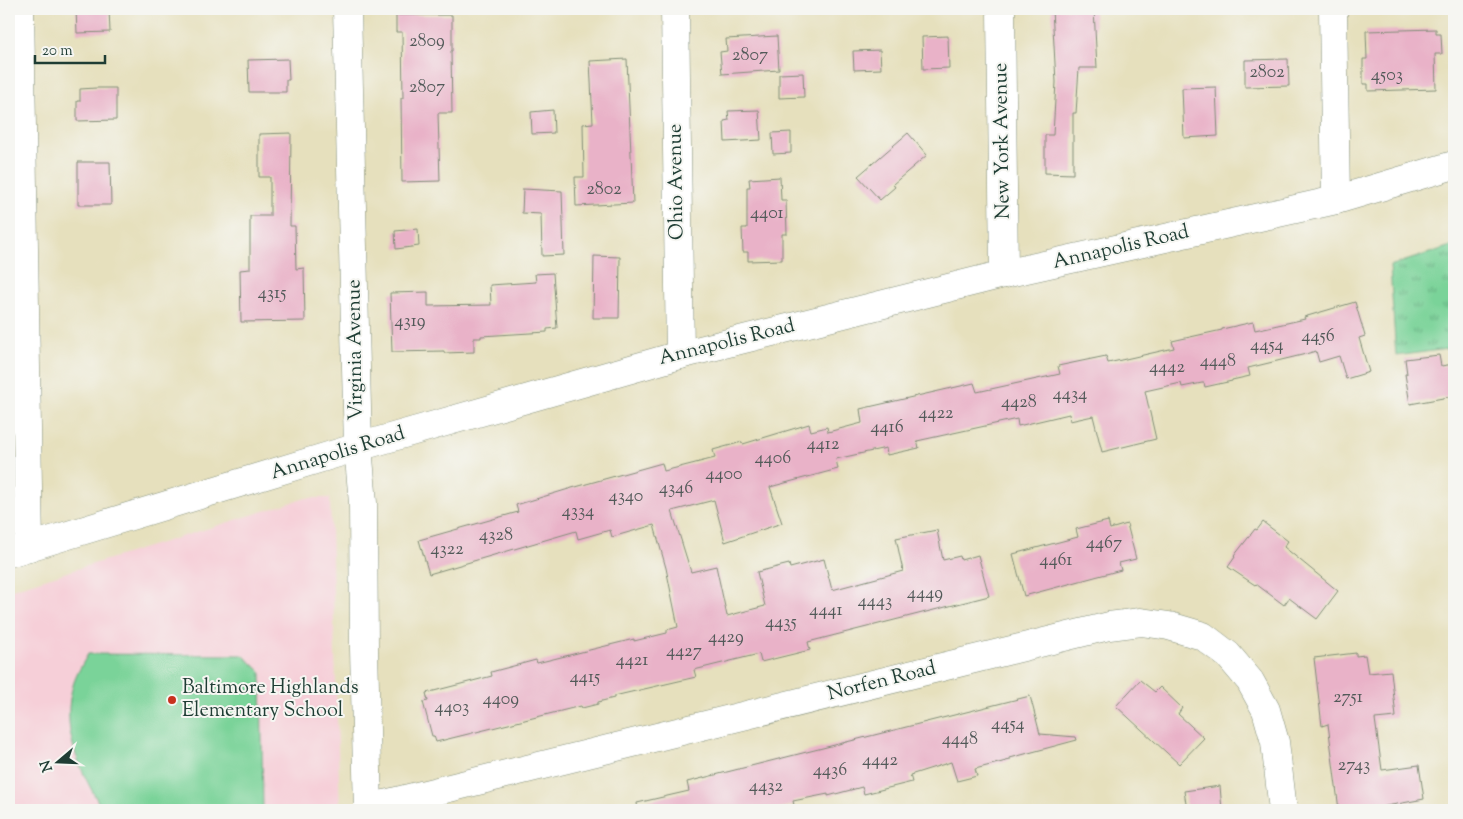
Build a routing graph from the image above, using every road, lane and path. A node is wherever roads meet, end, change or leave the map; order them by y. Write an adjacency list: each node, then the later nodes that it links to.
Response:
1 (20, 9): 11 (street)
2 (347, 9): 10 (street, Virginia Avenue)
3 (674, 9): 9 (street, Ohio Avenue)
4 (1001, 9): 8 (street, New York Avenue)
5 (1332, 9): 7 (street)
6 (1454, 165): 7 (street, Annapolis Road)
7 (1336, 200): 8 (street, Annapolis Road)
8 (1004, 274): 9 (street, Annapolis Road)
9 (680, 355): 10 (street, Annapolis Road)
10 (358, 447): 11 (street, Annapolis Road); 12 (street, Virginia Avenue)
11 (19, 550)
12 (368, 809): 13 (street, Norfen Road)
13 (1282, 810)

